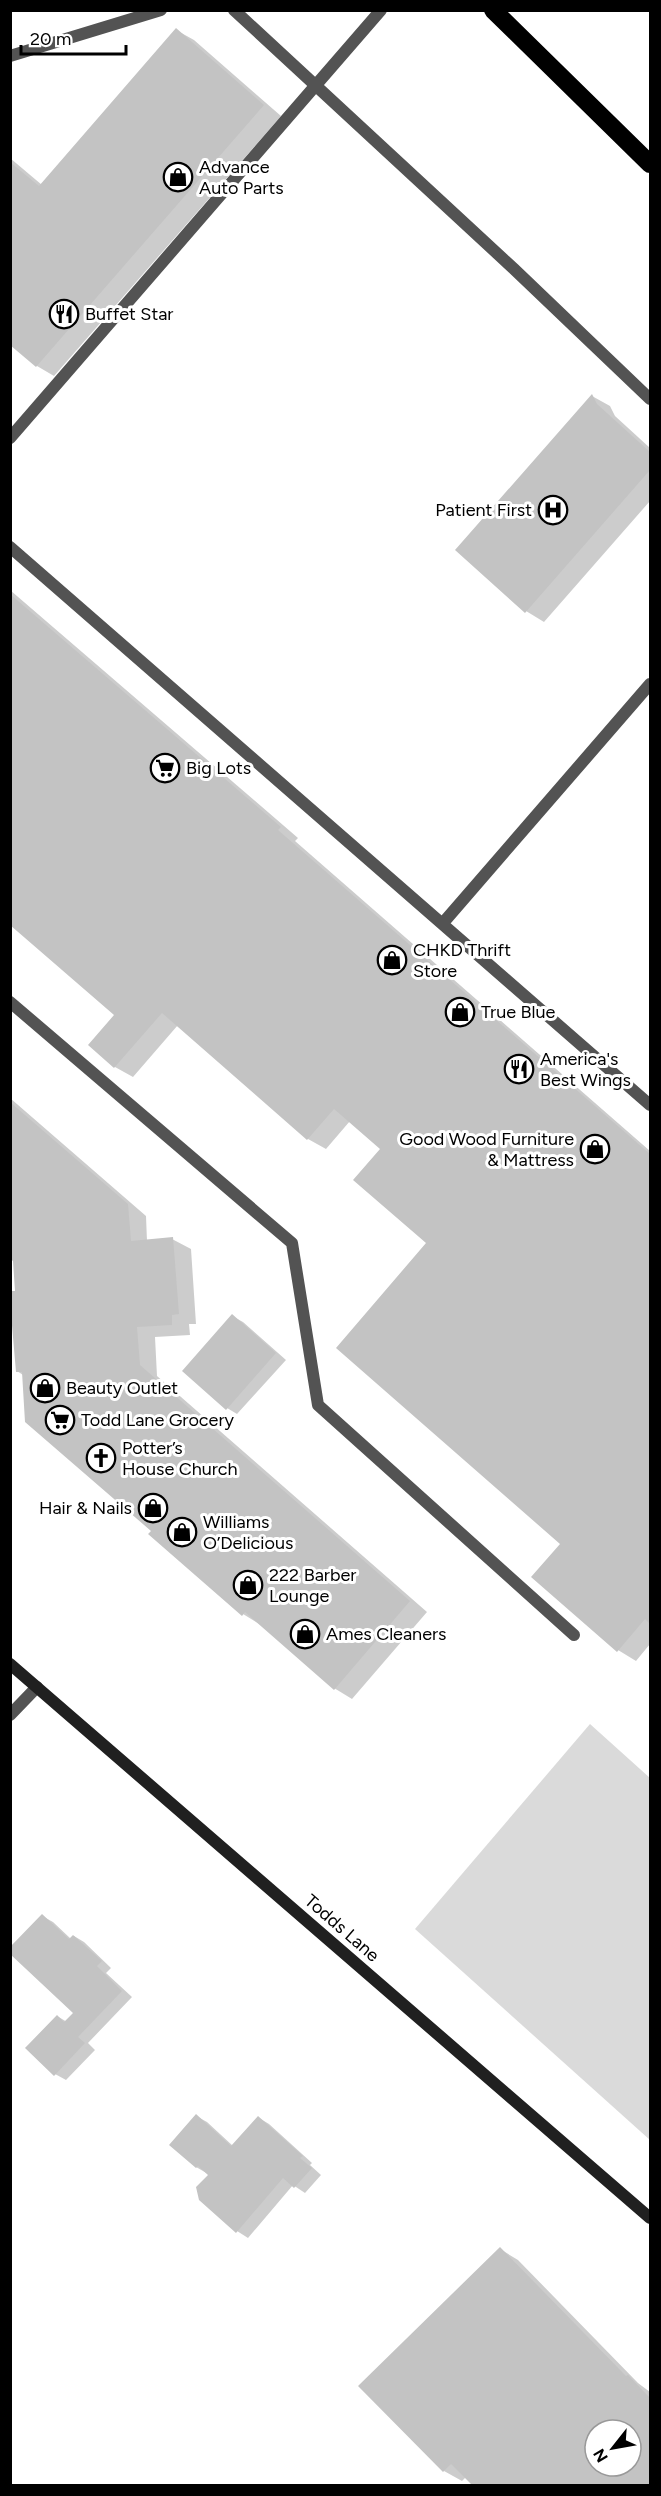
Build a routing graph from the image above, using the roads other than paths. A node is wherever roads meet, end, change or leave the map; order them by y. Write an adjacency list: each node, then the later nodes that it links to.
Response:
1 (161, 10): 5 (street)
2 (234, 10): 6 (street)
3 (381, 10): 6 (street)
4 (493, 10): 7 (highway)
5 (10, 56)
6 (315, 86): 8 (street); 9 (street)
7 (651, 164)
8 (651, 399)
9 (10, 438)
10 (10, 547): 12 (street)
11 (651, 684): 12 (street)
12 (442, 923): 14 (street)
13 (10, 1002): 15 (street)
14 (651, 1105)
15 (574, 1635)
16 (10, 1664): 17 (main road, Todds Lane)
17 (37, 1687): 18 (street); 19 (main road, Todds Lane)
18 (10, 1715)
19 (651, 2218)

